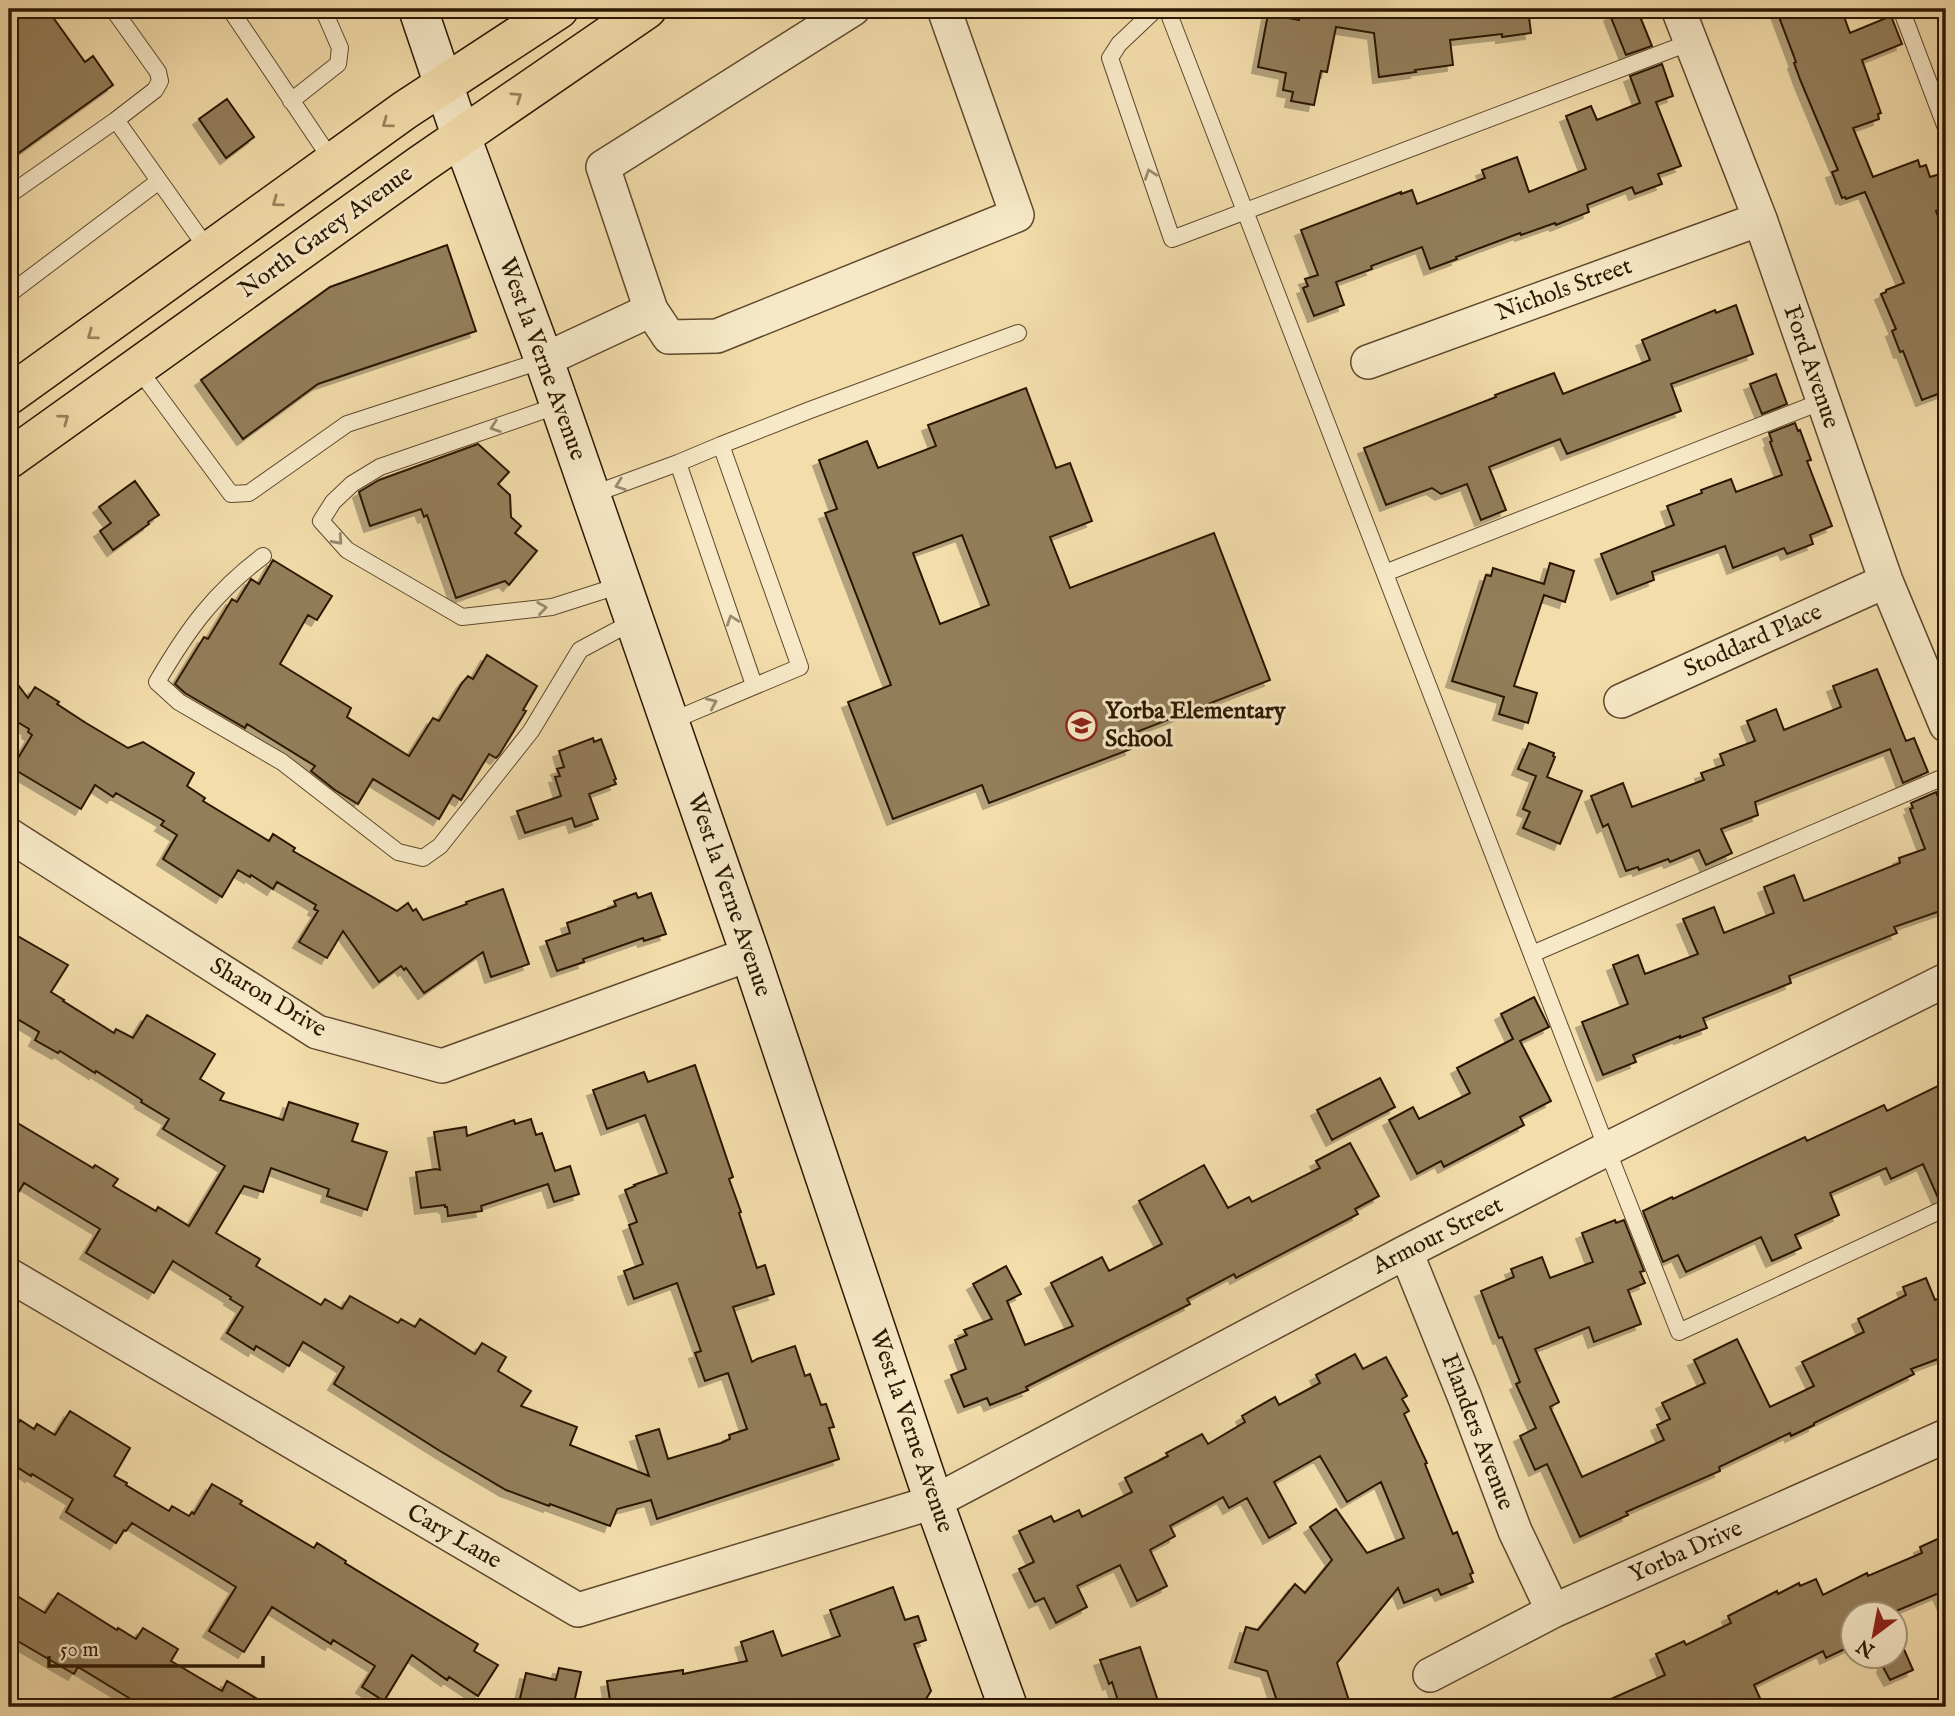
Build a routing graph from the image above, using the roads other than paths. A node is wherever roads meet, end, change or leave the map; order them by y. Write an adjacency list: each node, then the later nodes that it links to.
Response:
1 (113, 9): 16 (lane)
2 (230, 9): 15 (lane)
3 (323, 9): 15 (lane)
4 (418, 9): 14 (main road, West la Verne Avenue)
5 (559, 9): 14 (main road)
6 (647, 9): 18 (main road, North Garey Avenue, one-way to 6)
7 (853, 9): 26 (street)
8 (944, 9): 26 (street)
9 (1156, 9): 22 (lane, one-way to 9)
10 (1167, 9): 22 (lane)
11 (1678, 9): 13 (street, Ford Avenue)
12 (1902, 9): 17 (lane)
13 (1691, 42): 22 (lane); 23 (street, Ford Avenue)
14 (442, 84): 18 (main road, West la Verne Avenue); 19 (main road, one-way to 19)
15 (291, 101): 19 (lane)
16 (116, 120): 20 (lane); 21 (lane)
17 (1946, 128)
18 (461, 136): 28 (main road, West la Verne Avenue); 30 (main road, North Garey Avenue)
19 (332, 162): 24 (main road, one-way to 24)
20 (159, 181): 24 (lane); 25 (lane)
21 (9, 195)
22 (1245, 210): 39 (lane)
23 (1760, 219): 29 (street, Nichols Street); 32 (street, Ford Avenue)
24 (209, 251): 31 (main road, one-way to 31)
25 (9, 294)
26 (651, 310): 28 (street)
27 (1018, 333): 34 (lane)
28 (544, 360): 30 (lane); 33 (main road, West la Verne Avenue)
29 (1368, 362)
30 (137, 367): 35 (main road, North Garey Avenue, one-way to 30)
31 (9, 395)
32 (1823, 401): 39 (lane); 40 (street, Ford Avenue)
33 (559, 405): 37 (main road, West la Verne Avenue); 41 (lane, one-way to 41)
34 (721, 445): 36 (lane); 43 (lane)
35 (9, 459)
36 (678, 463): 37 (lane, one-way to 37); 43 (lane, one-way to 36)
37 (591, 495): 41 (main road, West la Verne Avenue)
38 (263, 556): 42 (lane)
39 (1385, 573): 50 (lane)
40 (1886, 581): 44 (street, Stoddard Place); 46 (street, Ford Avenue)
41 (621, 585): 42 (main road, West la Verne Avenue)
42 (634, 621): 45 (main road, West la Verne Avenue)
43 (754, 685): 45 (lane, one-way to 43)
44 (1621, 701)
45 (669, 722): 49 (main road, West la Verne Avenue)
46 (1946, 725)
47 (1946, 776): 50 (lane)
48 (9, 835): 49 (street, Sharon Drive)
49 (750, 954): 57 (main road, West la Verne Avenue)
50 (1532, 954): 52 (lane)
51 (1946, 980): 52 (street, Armour Street)
52 (1607, 1149): 53 (lane); 54 (street, Armour Street)
53 (1946, 1208)
54 (1406, 1252): 57 (street, Armour Street); 58 (street, Flanders Avenue)
55 (9, 1275): 57 (street, Cary Lane)
56 (1946, 1436): 58 (street, Yorba Drive)
57 (934, 1502): 60 (main road, West la Verne Avenue)
58 (1553, 1611): 59 (street, Yorba Drive)
59 (1430, 1675)
60 (1008, 1707)

